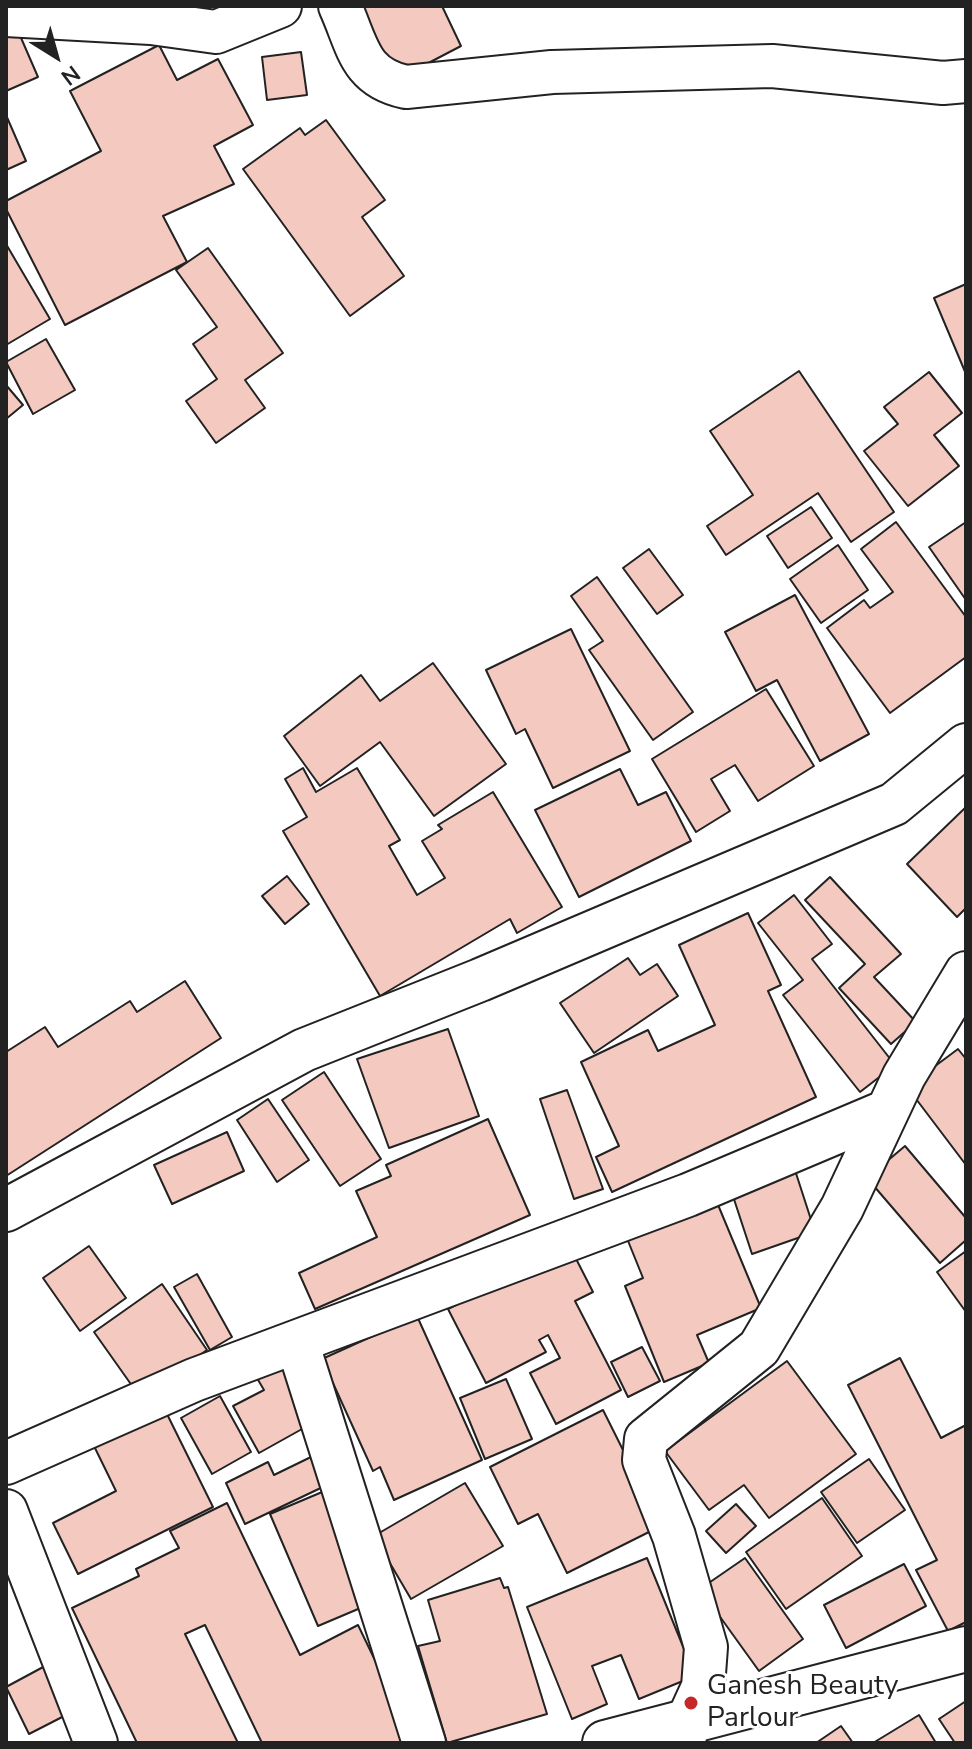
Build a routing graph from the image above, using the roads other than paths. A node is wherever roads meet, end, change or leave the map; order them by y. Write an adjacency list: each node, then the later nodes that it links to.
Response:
1 (280, 6): 3 (street)
2 (340, 6): 4 (street)
3 (6, 15)
4 (966, 81)
5 (966, 745): 8 (street)
6 (966, 973): 7 (street)
7 (887, 1111): 9 (street); 13 (street)
8 (6, 1210)
9 (297, 1342): 10 (street); 15 (street)
10 (6, 1463)
11 (6, 1511): 14 (street)
12 (966, 1649): 13 (main road)
13 (686, 1732): 16 (main road)
14 (96, 1743)
15 (424, 1743)
16 (605, 1743)

